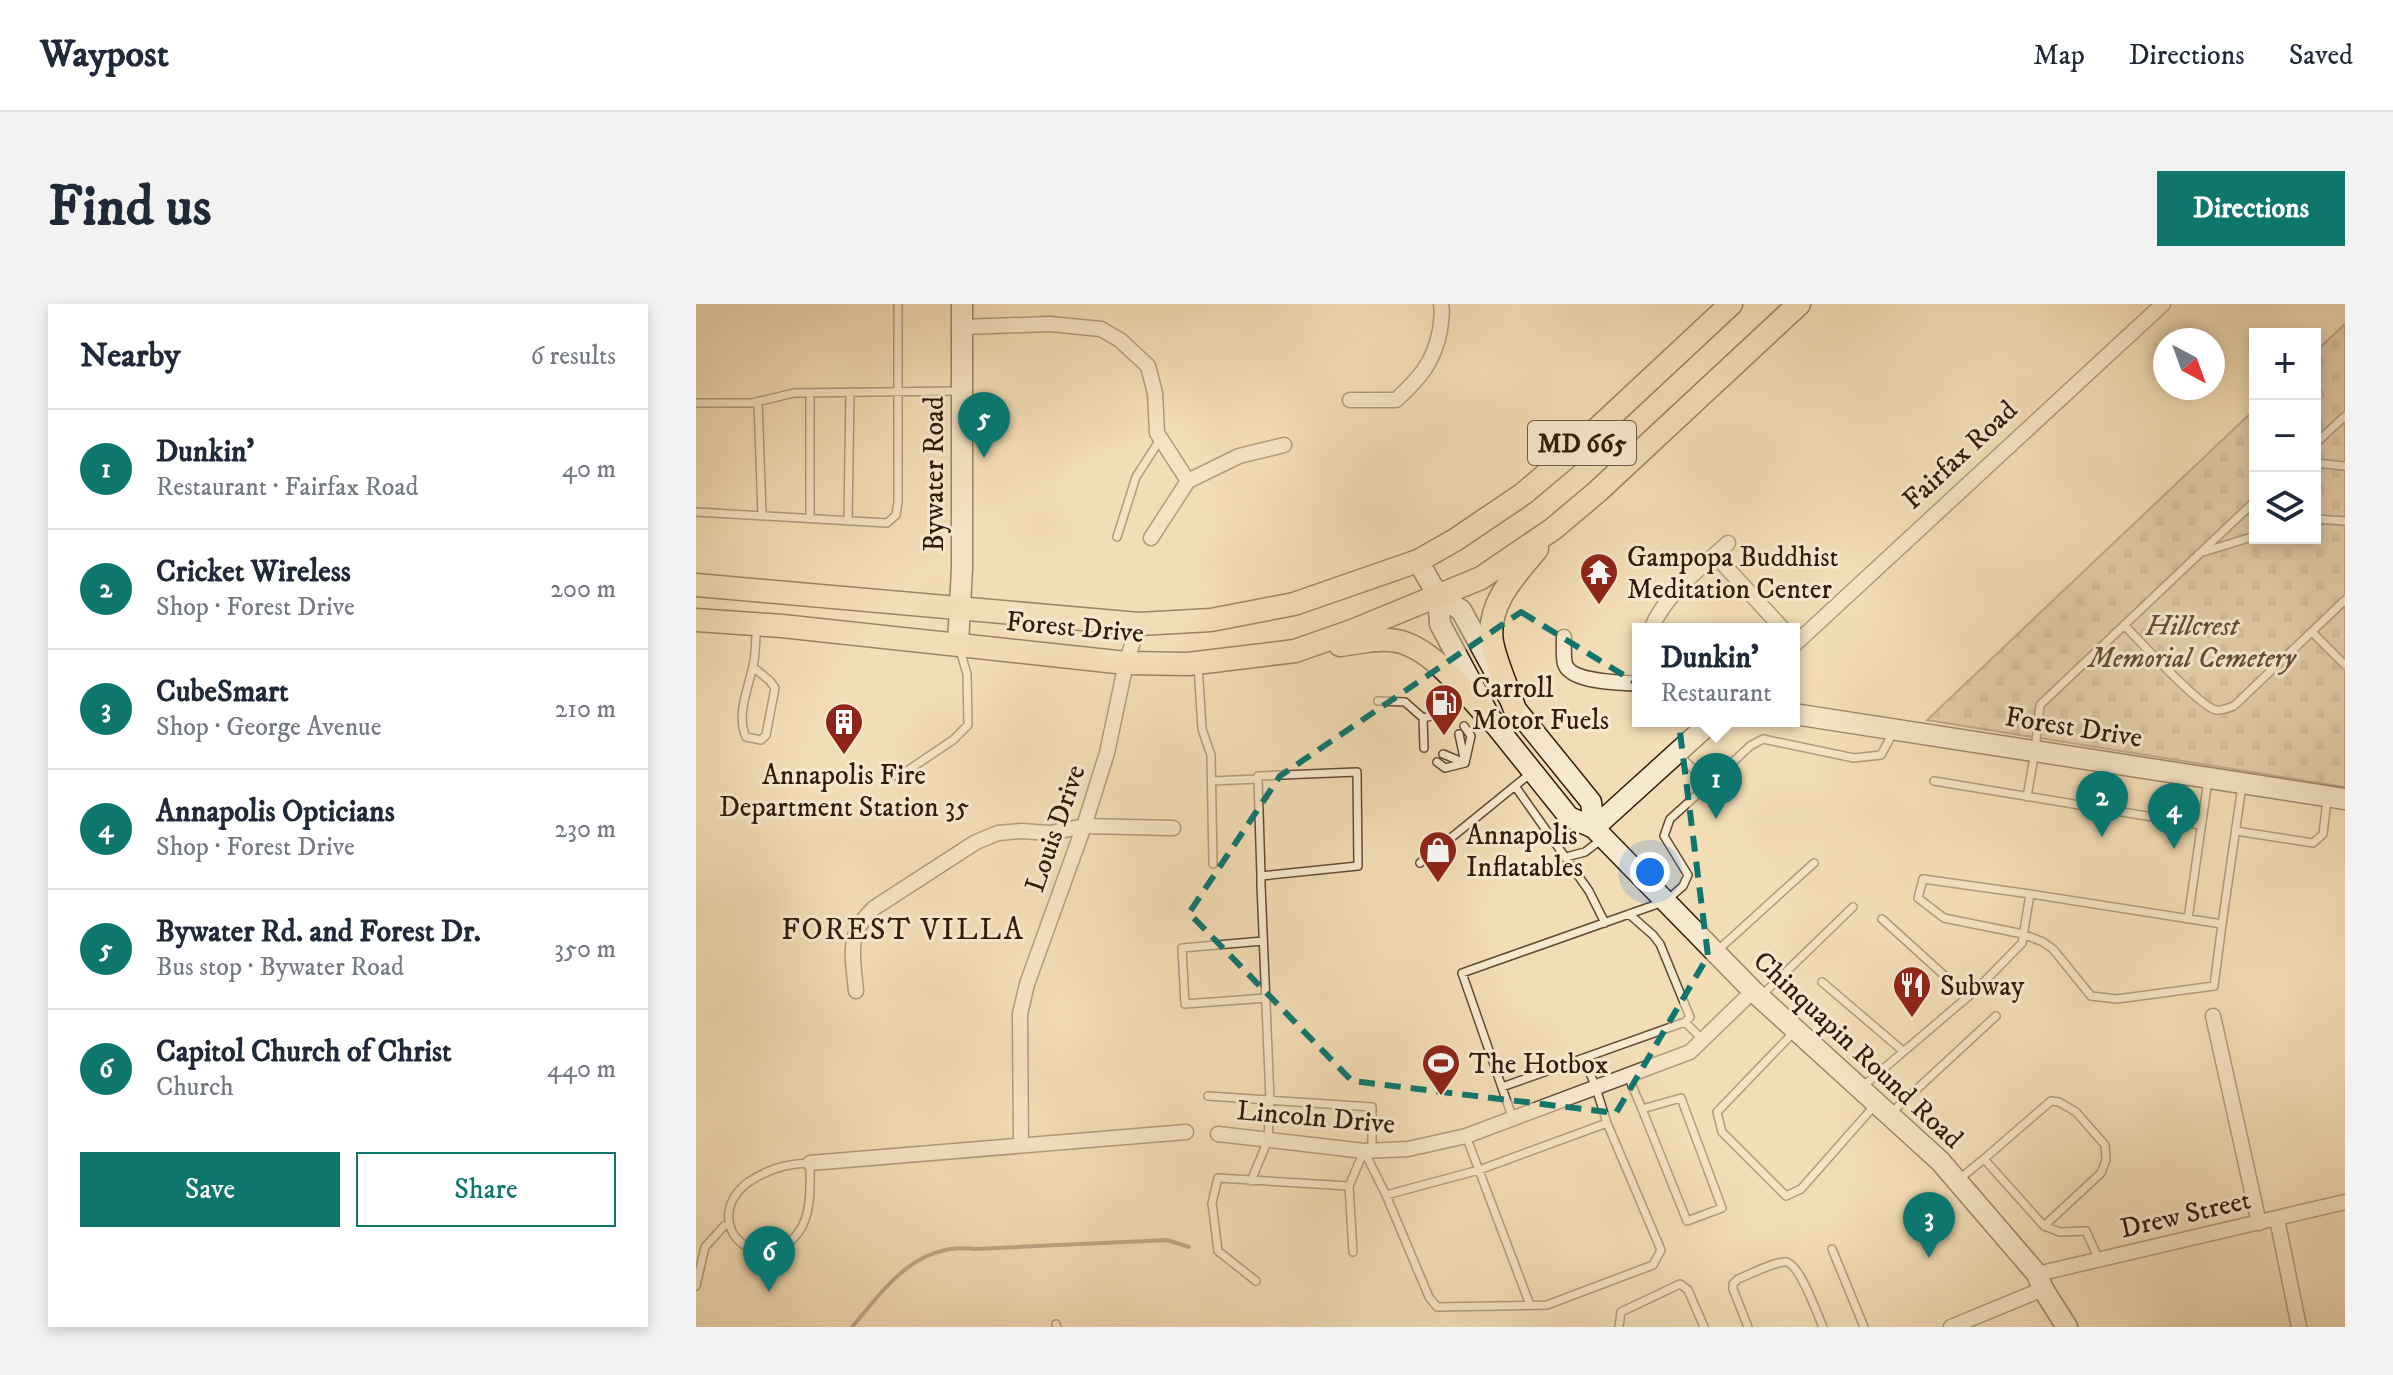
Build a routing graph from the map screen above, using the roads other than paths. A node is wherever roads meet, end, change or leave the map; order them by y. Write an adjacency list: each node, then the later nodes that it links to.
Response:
1 (898, 304): 10 (lane)
2 (962, 304): 7 (main road, Bywater Road)
3 (1441, 304): 12 (street)
4 (1731, 304): 36 (main road, MD 665)
5 (1799, 304): 29 (main road, MD 665)
6 (2163, 304): 51 (street, Fairfax Road)
7 (961, 327): 8 (main road, Bywater Road); 16 (street)
8 (961, 391): 10 (lane); 41 (main road, Bywater Road)
9 (850, 392): 10 (lane); 11 (lane); 27 (lane)
10 (899, 392): 27 (lane)
11 (810, 393): 13 (lane); 25 (lane)
12 (1350, 400)
13 (758, 401): 14 (lane); 24 (lane)
14 (696, 403)
15 (2345, 416): 17 (lane)
16 (1161, 438): 21 (street); 30 (lane)
17 (2321, 438)
18 (1284, 445): 21 (street)
19 (2321, 464): 20 (lane)
20 (2345, 466)
21 (1188, 481): 31 (street)
22 (2249, 507): 34 (lane)
23 (696, 512): 24 (lane)
24 (762, 515): 25 (lane)
25 (810, 518): 27 (lane)
26 (2321, 519): 28 (lane)
27 (848, 521)
28 (2345, 521)
29 (1553, 529): 38 (main road, MD 665); 60 (main road)
30 (1117, 537)
31 (1151, 538)
32 (2249, 538): 34 (lane)
33 (1728, 543): 35 (street)
34 (2200, 553): 47 (lane)
35 (1715, 555): 43 (street); 44 (street)
36 (1418, 561): 38 (main road, Chinquapin Round Road); 46 (main road, Forest Drive / MD 665)
37 (696, 585): 39 (main road, Forest Drive)
38 (1438, 596): 53 (main road, Forest Drive / MD 665); 60 (main road, Chinquapin Round Road); 65 (main road, Chinquapin Round Road)
39 (829, 597): 41 (main road, Forest Drive); 48 (main road)
40 (2345, 600): 49 (lane)
41 (960, 608): 46 (main road, Forest Drive / MD 665); 52 (main road, Bywater Road)
42 (696, 620): 45 (main road, Forest Drive)
43 (1654, 623)
44 (1777, 623)
45 (757, 624): 48 (main road, Forest Drive); 57 (lane)
46 (1139, 624): 54 (street, Louis Drive)
47 (2124, 625): 49 (lane); 72 (lane)
48 (823, 631): 52 (main road, Forest Drive)
49 (2312, 632): 56 (lane)
50 (1564, 637): 58 (street)
51 (1800, 638)
52 (958, 644): 54 (main road, Forest Drive / MD 665); 78 (lane)
53 (1295, 651): 55 (main road, Forest Drive / MD 665); 65 (main road)
54 (1126, 663): 55 (main road, Forest Drive / MD 665); 89 (street, Louis Drive)
55 (1197, 663): 82 (lane)
56 (2345, 665)
57 (753, 667): 57 (lane)
58 (1632, 680)
59 (1378, 701): 63 (lane)
60 (1514, 707): 92 (main road, Chinquapin Round Road)
61 (1452, 711): 63 (lane)
62 (1800, 715): 68 (main road, Forest Drive)
63 (1423, 718): 64 (lane); 70 (lane); 71 (lane)
64 (1446, 720)
65 (1492, 721): 77 (main road, Chinquapin Round Road)
66 (1464, 726): 76 (lane)
67 (1705, 727): 73 (main road)
68 (1895, 729): 72 (main road, Forest Drive); 79 (lane)
69 (1459, 734): 76 (lane)
70 (1430, 740)
71 (1424, 748)
72 (2035, 751): 80 (main road, Forest Drive); 86 (lane)
73 (1677, 753): 79 (lane); 92 (main road)
74 (1443, 754): 76 (lane)
75 (1437, 762): 76 (lane)
76 (1465, 763)
77 (1532, 772): 85 (lane); 92 (main road, Chinquapin Round Road)
78 (898, 777)
79 (1702, 778): 99 (lane)
80 (2208, 778): 84 (main road, Forest Drive); 88 (lane)
81 (1258, 779): 82 (lane); 97 (lane); 97 (lane)
82 (1212, 781): 96 (lane)
83 (1934, 781): 86 (lane)
84 (2243, 783): 87 (main road, Forest Drive); 91 (lane)
85 (1515, 786): 93 (lane); 94 (lane)
86 (2027, 797): 88 (lane)
87 (2336, 797): 91 (lane)
88 (2201, 825): 103 (lane)
89 (1084, 826): 90 (street); 110 (street); 135 (street, Louis Drive)
90 (1173, 828)
91 (2236, 831): 105 (lane)
92 (1599, 832): 93 (lane); 99 (main road, Chinquapin Round Road)
93 (1566, 857): 104 (lane)
94 (1420, 863)
95 (1814, 863): 108 (lane)
96 (1213, 864)
97 (1261, 876): 107 (lane)
98 (2030, 894): 103 (lane); 106 (lane); 106 (lane)
99 (1666, 901): 101 (lane); 108 (main road, Chinquapin Round Road)
100 (1853, 907): 111 (lane)
101 (1629, 914): 104 (lane); 116 (lane)
102 (1882, 919): 112 (lane)
103 (2188, 919): 105 (lane)
104 (1605, 923): 122 (lane)
105 (2222, 924): 106 (lane)
106 (2023, 934): 112 (lane)
107 (1263, 941): 113 (lane); 113 (lane)
108 (1715, 952): 111 (main road, Chinquapin Round Road)
109 (1822, 982): 119 (lane)
110 (856, 991)
111 (1756, 994): 117 (main road, Chinquapin Round Road); 118 (street, Lincoln Drive)
112 (1968, 997): 119 (lane)
113 (1266, 998): 126 (lane)
114 (1996, 1016): 128 (lane)
115 (2213, 1016): 146 (street)
116 (1685, 1022): 118 (lane); 120 (lane)
117 (1796, 1031): 124 (main road, Chinquapin Round Road); 128 (lane)
118 (1703, 1040): 121 (street, Lincoln Drive)
119 (1903, 1051): 124 (lane)
120 (1584, 1058): 122 (lane); 123 (lane)
121 (1628, 1076): 123 (street, Lincoln Drive); 127 (lane)
122 (1502, 1087): 129 (lane)
123 (1596, 1088): 129 (street, Lincoln Drive); 130 (lane)
124 (1860, 1088): 128 (main road, Chinquapin Round Road)
125 (1208, 1096): 126 (lane)
126 (1270, 1100): 134 (lane); 136 (lane)
127 (1642, 1109): 127 (lane)
128 (1883, 1109): 140 (main road, Chinquapin Round Road)
129 (1513, 1119): 133 (street, Lincoln Drive)
130 (1607, 1123): 139 (lane); 155 (lane)
131 (1186, 1132): 135 (street)
132 (1218, 1134): 134 (street, Lincoln Drive)
133 (1466, 1136): 136 (street, Lincoln Drive); 139 (lane)
134 (1268, 1140): 136 (street, Lincoln Drive); 141 (lane)
135 (1021, 1144): 138 (street)
136 (1368, 1150): 142 (lane); 143 (lane)
137 (1984, 1159): 140 (lane); 148 (lane); 148 (lane)
138 (810, 1163): 147 (lane); 147 (lane)
139 (1479, 1170): 143 (lane); 155 (lane)
140 (1957, 1180): 153 (main road, Chinquapin Round Road)
141 (1251, 1181): 142 (lane); 152 (lane)
142 (1349, 1186): 150 (lane)
143 (1386, 1195): 155 (lane)
144 (2345, 1202): 145 (street, Drew Street)
145 (2277, 1219): 146 (street, Drew Street); 163 (street)
146 (2259, 1223): 151 (street, Drew Street)
147 (724, 1226): 154 (lane)
148 (2044, 1226): 151 (lane)
149 (1832, 1249): 160 (lane)
150 (1353, 1252)
151 (2099, 1260): 153 (street, Drew Street)
152 (1256, 1281)
153 (2040, 1282): 161 (street, Drew Street); 162 (main road, Chinquapin Round Road)
154 (696, 1286)
155 (1530, 1305)
156 (1619, 1327): 157 (lane)
157 (1704, 1327)
158 (1748, 1327): 159 (lane)
159 (1823, 1327)
160 (1864, 1327)
161 (1951, 1327)
162 (2067, 1327)
163 (2299, 1327)

